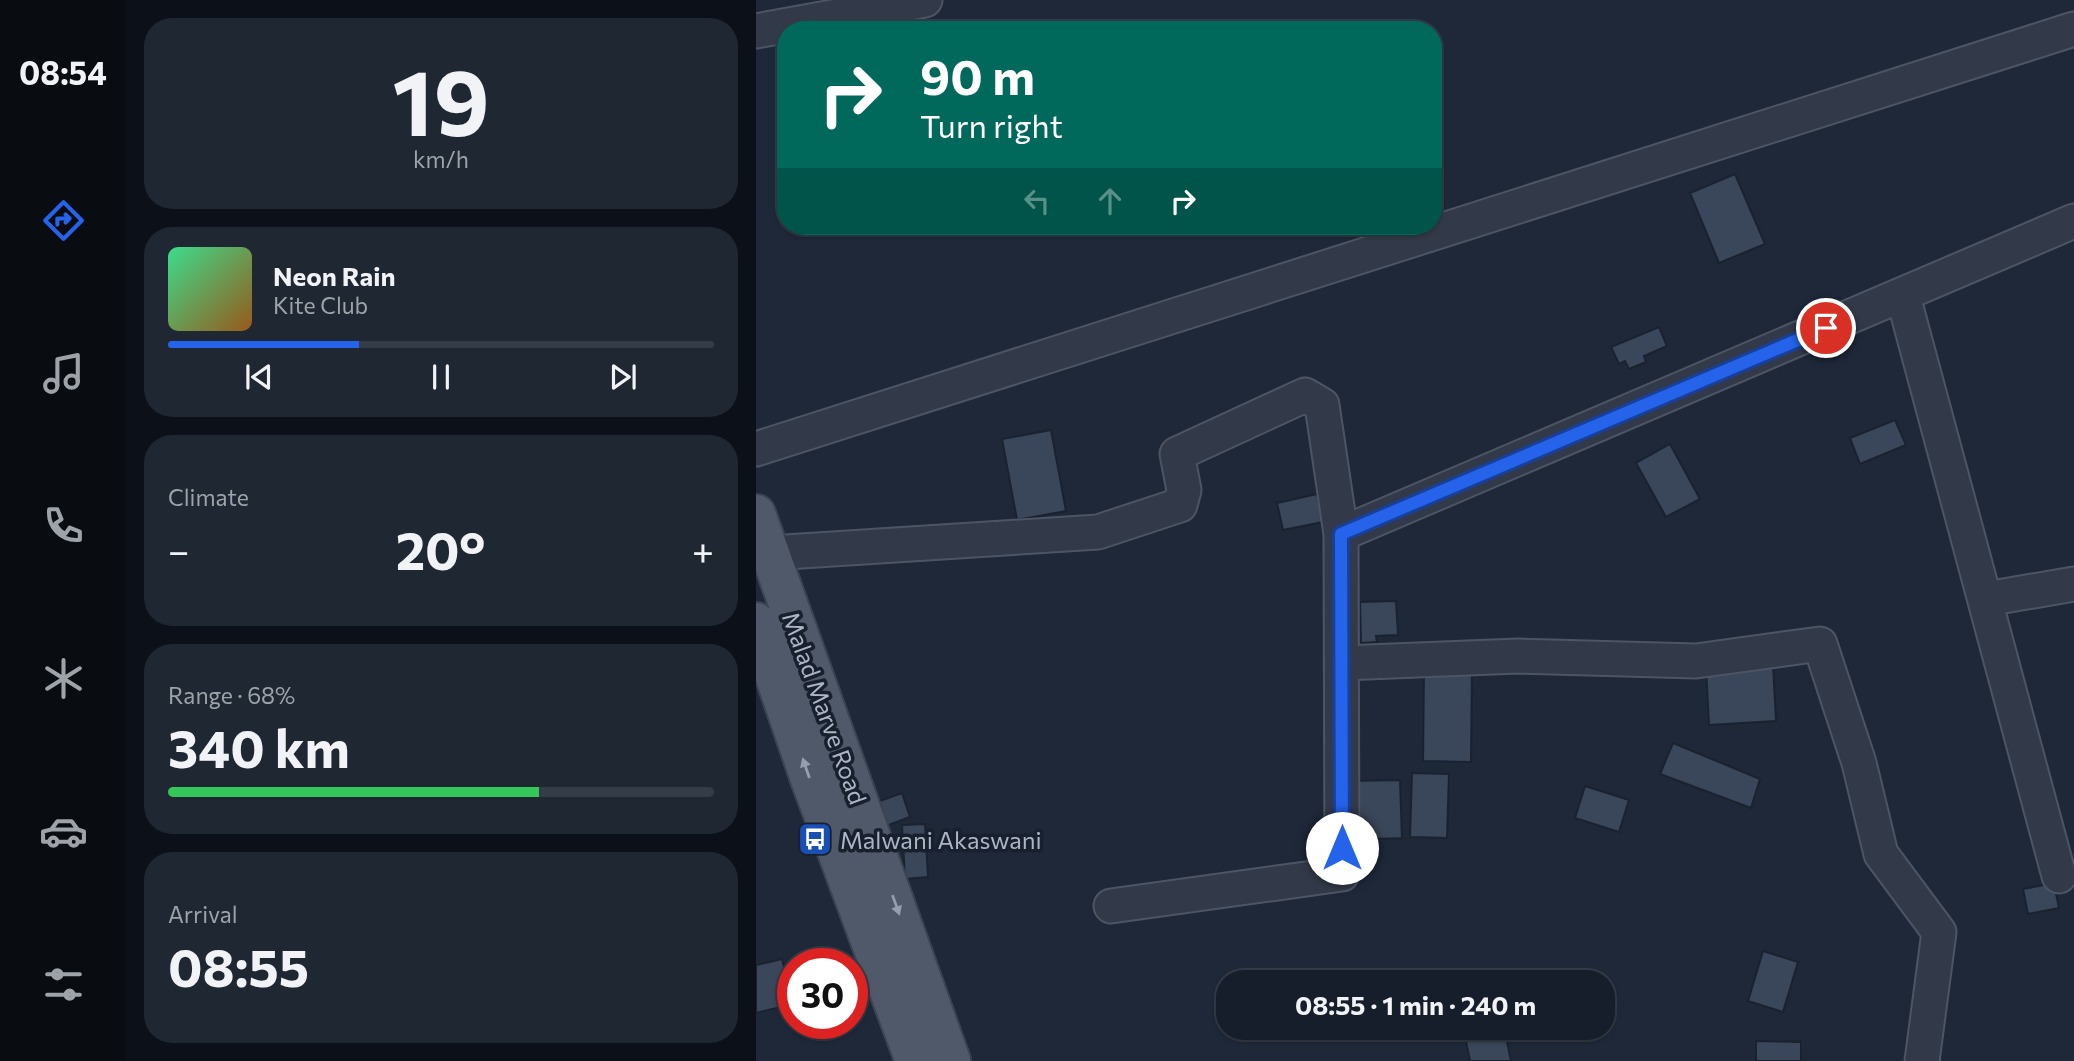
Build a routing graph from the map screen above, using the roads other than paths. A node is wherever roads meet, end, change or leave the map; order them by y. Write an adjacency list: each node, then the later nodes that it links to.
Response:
1 (925, 0): 2 (street)
2 (814, 21)
3 (777, 28): 5 (street)
4 (2074, 29): 7 (street)
5 (756, 32)
6 (2074, 221): 9 (street)
7 (1442, 230)
8 (1428, 235): 10 (street)
9 (1903, 296): 12 (street); 15 (street)
10 (756, 449)
11 (756, 513): 13 (main road, Malad Marve Road)
12 (1341, 534): 13 (street); 17 (street)
13 (771, 553): 18 (main road, Malad Marve Road)
14 (2074, 584): 15 (street)
15 (1986, 599): 22 (street)
16 (756, 622): 19 (main road, Malad Marve Road)
17 (1342, 663): 23 (street); 27 (street)
18 (816, 681): 19 (main road); 20 (main road, Malad Marve Road)
19 (781, 693): 21 (main road, Malad Marve Road, one-way to 19)
20 (858, 799): 21 (main road); 24 (main road, Malad Marve Road, one-way to 24)
21 (821, 811): 24 (main road, Malad Marve Road)
22 (2059, 876)
23 (1111, 906)
24 (904, 983): 25 (main road, Malad Marve Road); 26 (main road, Malad Marve Road)
25 (915, 1061)
26 (951, 1061)
27 (1922, 1061)

